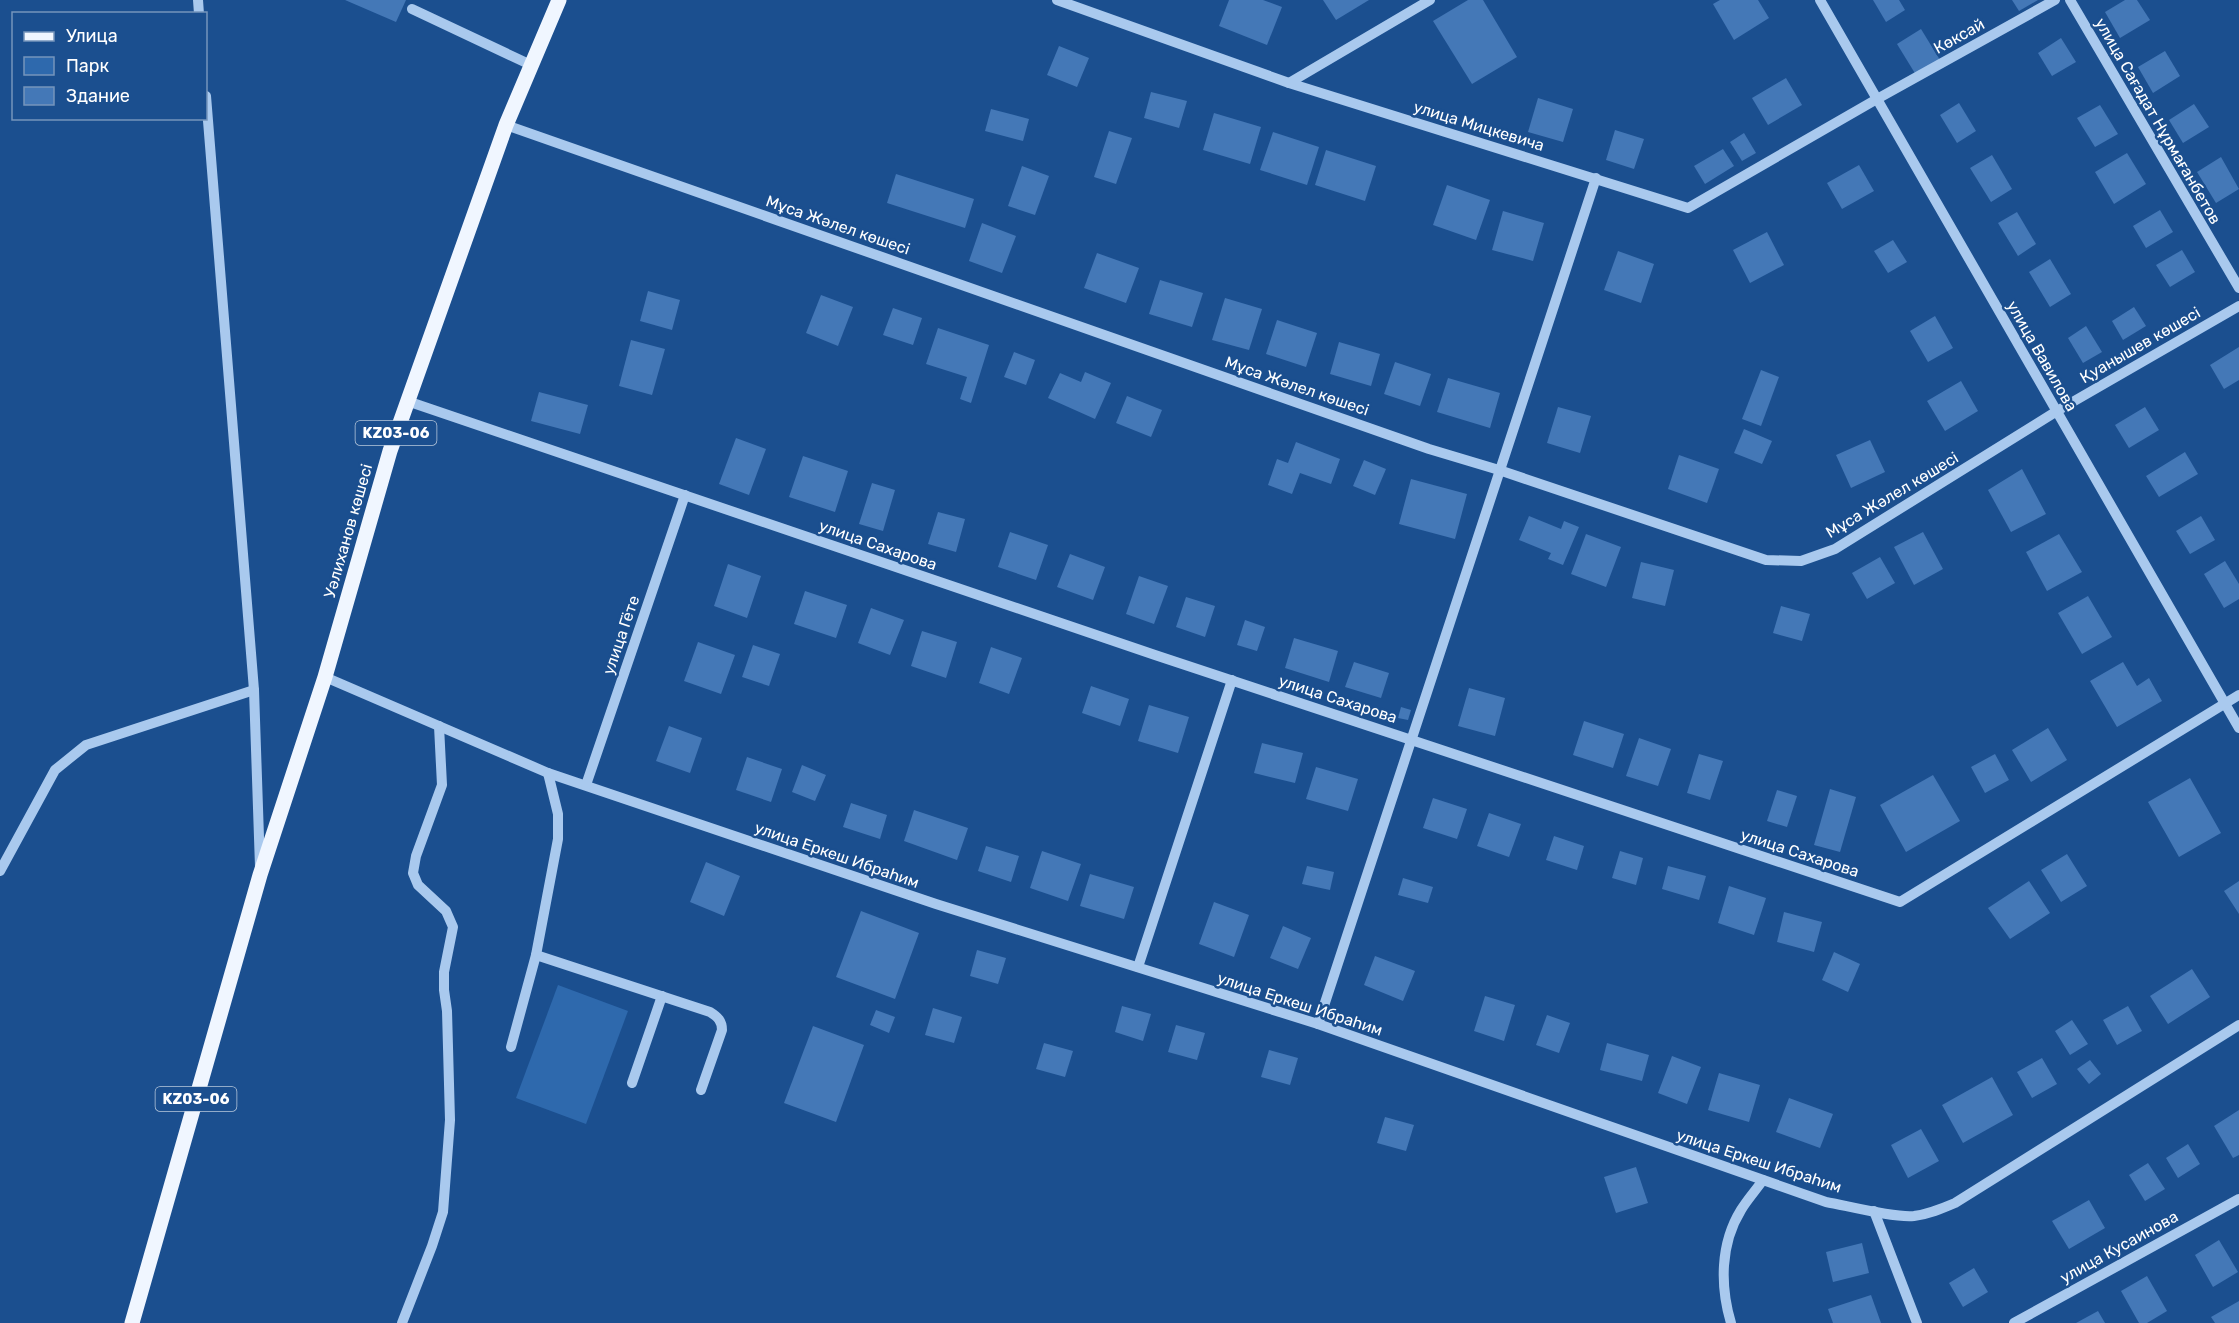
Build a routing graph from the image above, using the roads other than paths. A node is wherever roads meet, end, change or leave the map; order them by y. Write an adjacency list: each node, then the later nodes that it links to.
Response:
1 (559, 0): 8 (main road, Уәлиханов көшесі / KZ03-06)
2 (1057, 0): 9 (street, улица Мицкевича)
3 (1430, 0): 9 (street)
4 (1820, 0): 10 (street, улица Вавилова)
5 (2055, 0): 10 (street, Көксай)
6 (2070, 0): 14 (street, улица Сағадат Нұрмағанбетов)
7 (412, 9): 8 (street)
8 (531, 65): 12 (main road, Уәлиханов көшесі / KZ03-06)
9 (1289, 83): 13 (street, улица Мицкевича)
10 (1877, 99): 13 (street, улица Мицкевича); 17 (street, улица Вавилова)
11 (207, 108): 22 (street)
12 (506, 125): 16 (main road, Уәлиханов көшесі / KZ03-06); 18 (street, Мұса Жәлел көшесі)
13 (1596, 178): 18 (street)
14 (2239, 288)
15 (2239, 306): 17 (street, Қуанышев көшесі)
16 (407, 401): 19 (street, улица Сахарова); 20 (main road, Уәлиханов көшесі / KZ03-06)
17 (2056, 411): 18 (street, Мұса Жәлел көшесі); 24 (street, улица Вавилова)
18 (1499, 470): 27 (street)
19 (685, 495): 21 (street, улица Сахарова); 29 (street, улица Гёте)
20 (324, 676): 25 (street, улица Еркеш Ибраһим); 31 (main road, Уәлиханов көшесі / KZ03-06)
21 (1232, 680): 27 (street, улица Сахарова); 33 (street)
22 (254, 690): 30 (street); 31 (street)
23 (2239, 695): 24 (street, улица Сахарова)
24 (2225, 703): 26 (street, улица Вавилова); 27 (street, улица Сахарова)
25 (439, 726): 28 (street, улица Еркеш Ибраһим); 44 (street)
26 (2239, 728)
27 (1414, 740): 35 (street)
28 (548, 773): 29 (street, улица Еркеш Ибраһим); 32 (street)
29 (586, 784): 33 (street, улица Еркеш Ибраһим)
30 (0, 871)
31 (260, 874): 43 (main road, KZ03-06)
32 (536, 955): 34 (street); 37 (street)
33 (1138, 967): 35 (street, улица Еркеш Ибраһим)
34 (662, 996): 38 (street); 39 (street)
35 (1318, 1024): 40 (street, улица Еркеш Ибраһим)
36 (2239, 1025): 42 (street, улица Еркеш Ибраһим)
37 (511, 1047)
38 (632, 1083)
39 (701, 1090)
40 (1763, 1180): 42 (street, улица Еркеш Ибраһим); 45 (street)
41 (2239, 1199): 47 (street, улица Кусаинова)
42 (1874, 1211): 46 (street)
43 (132, 1323)
44 (402, 1323)
45 (1731, 1323)
46 (1917, 1323)
47 (2014, 1323)

